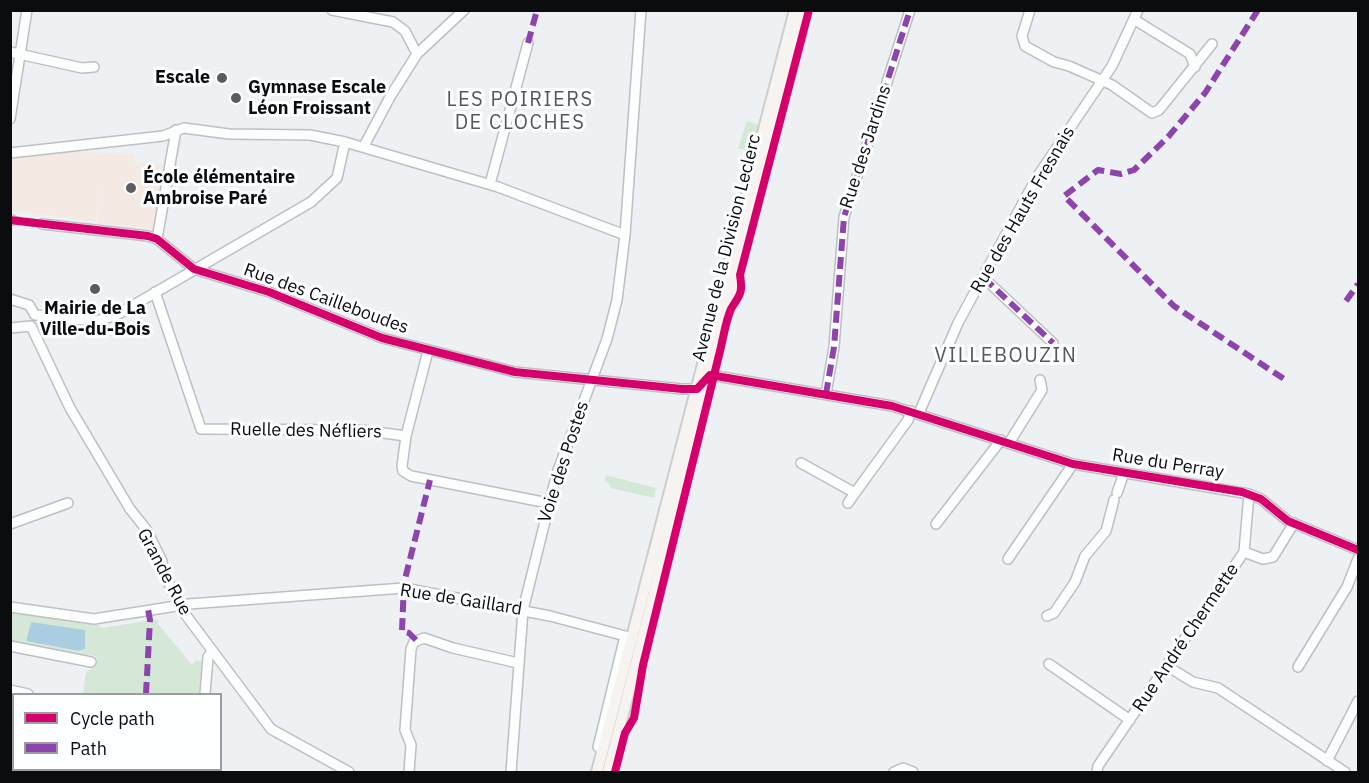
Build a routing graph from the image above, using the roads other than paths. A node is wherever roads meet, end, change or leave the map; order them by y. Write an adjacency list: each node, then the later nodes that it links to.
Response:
1 (27, 10): 12 (street)
2 (332, 10): 13 (street)
3 (464, 10): 13 (street)
4 (641, 10): 24 (street, Voie des Postes)
5 (795, 10): 40 (main road, Avenue de la Division Leclerc)
6 (804, 10): 37 (main road, Avenue de la Division Leclerc)
7 (910, 10): 41 (street, Rue des Jardins)
8 (1030, 10): 16 (street)
9 (1137, 13): 15 (street); 16 (street, Rue des Hauts Fresnais)
10 (528, 43): 22 (street)
11 (1212, 44): 15 (street)
12 (15, 53): 14 (street); 17 (street)
13 (417, 54): 20 (street)
14 (94, 67)
15 (1195, 67): 16 (street)
16 (1103, 81): 29 (street, Rue des Hauts Fresnais)
17 (10, 119)
18 (176, 130): 19 (street); 21 (street); 25 (street)
19 (345, 142): 20 (street); 26 (street)
20 (364, 146): 22 (street)
21 (10, 153)
22 (490, 184): 24 (street)
23 (42, 224): 25 (street)
24 (625, 235): 38 (street, Voie des Postes)
25 (157, 239): 27 (street, Rue des Cailleboudes)
26 (207, 262): 27 (street); 28 (street)
27 (194, 269): 28 (street, Rue des Cailleboudes); 30 (street)
28 (208, 274): 36 (street, Rue des Cailleboudes)
29 (984, 278): 35 (street); 42 (street, Rue des Hauts Fresnais)
30 (154, 292): 32 (street); 43 (street, Ruelle des Néfliers)
31 (10, 299): 32 (street)
32 (35, 315): 33 (street)
33 (31, 326): 34 (street); 60 (street, Grande Rue)
34 (10, 328)
35 (1053, 343)
36 (428, 351): 38 (street, Rue des Cailleboudes); 43 (street)
37 (710, 375): 40 (street); 41 (street, Rue du Perray); 81 (main road, Avenue de la Division Leclerc)
38 (591, 380): 40 (street, Rue des Cailleboudes); 52 (street, Voie des Postes)
39 (1040, 380): 44 (street)
40 (697, 389): 64 (main road, Avenue de la Division Leclerc)
41 (826, 394): 42 (street, Rue du Perray)
42 (918, 413): 44 (street, Rue du Perray); 48 (street, Rue des Hauts Fresnais)
43 (406, 435): 52 (street, Ruelle des Néfliers)
44 (1005, 441): 46 (street, Rue du Perray); 55 (street)
45 (801, 463): 48 (street)
46 (1073, 464): 47 (street, Rue du Perray); 58 (street)
47 (1124, 473): 49 (street, Rue du Perray); 63 (street)
48 (855, 493): 51 (street, Rue des Hauts Fresnais)
49 (1249, 494): 53 (street, Rue du Perray); 57 (street, Rue André Chermette)
50 (68, 503): 54 (street)
51 (848, 503)
52 (548, 504): 62 (street, Voie des Postes)
53 (1294, 523): 56 (street, Rue du Perray); 57 (street)
54 (10, 524)
55 (936, 524)
56 (1359, 550)
57 (1244, 552): 70 (street, Rue André Chermette)
58 (1008, 559)
59 (1359, 559): 71 (street)
60 (179, 606): 61 (street, Rue de Gaillard); 62 (street, Rue de Gaillard); 66 (street, Grande Rue)
61 (10, 607)
62 (523, 610): 64 (street, Rue de Gaillard); 68 (street, Voie des Postes)
63 (1047, 616)
64 (629, 637): 79 (street); 80 (main road, Avenue de la Division Leclerc)
65 (10, 646): 67 (street)
66 (212, 651): 72 (street); 76 (street, Grande Rue)
67 (91, 662)
68 (518, 663): 77 (street); 78 (street, Voie des Postes)
69 (1049, 664): 74 (street)
70 (1167, 666): 74 (street, Rue André Chermette); 75 (street)
71 (1298, 667)
72 (205, 693)
73 (1359, 701): 75 (street)
74 (1130, 720): 84 (street, Rue André Chermette)
75 (1327, 761): 85 (street)
76 (349, 772)
77 (409, 772)
78 (511, 772)
79 (592, 772)
80 (597, 772)
81 (609, 772)
82 (894, 772): 83 (street)
83 (913, 772)
84 (1097, 772)
85 (1345, 772)

